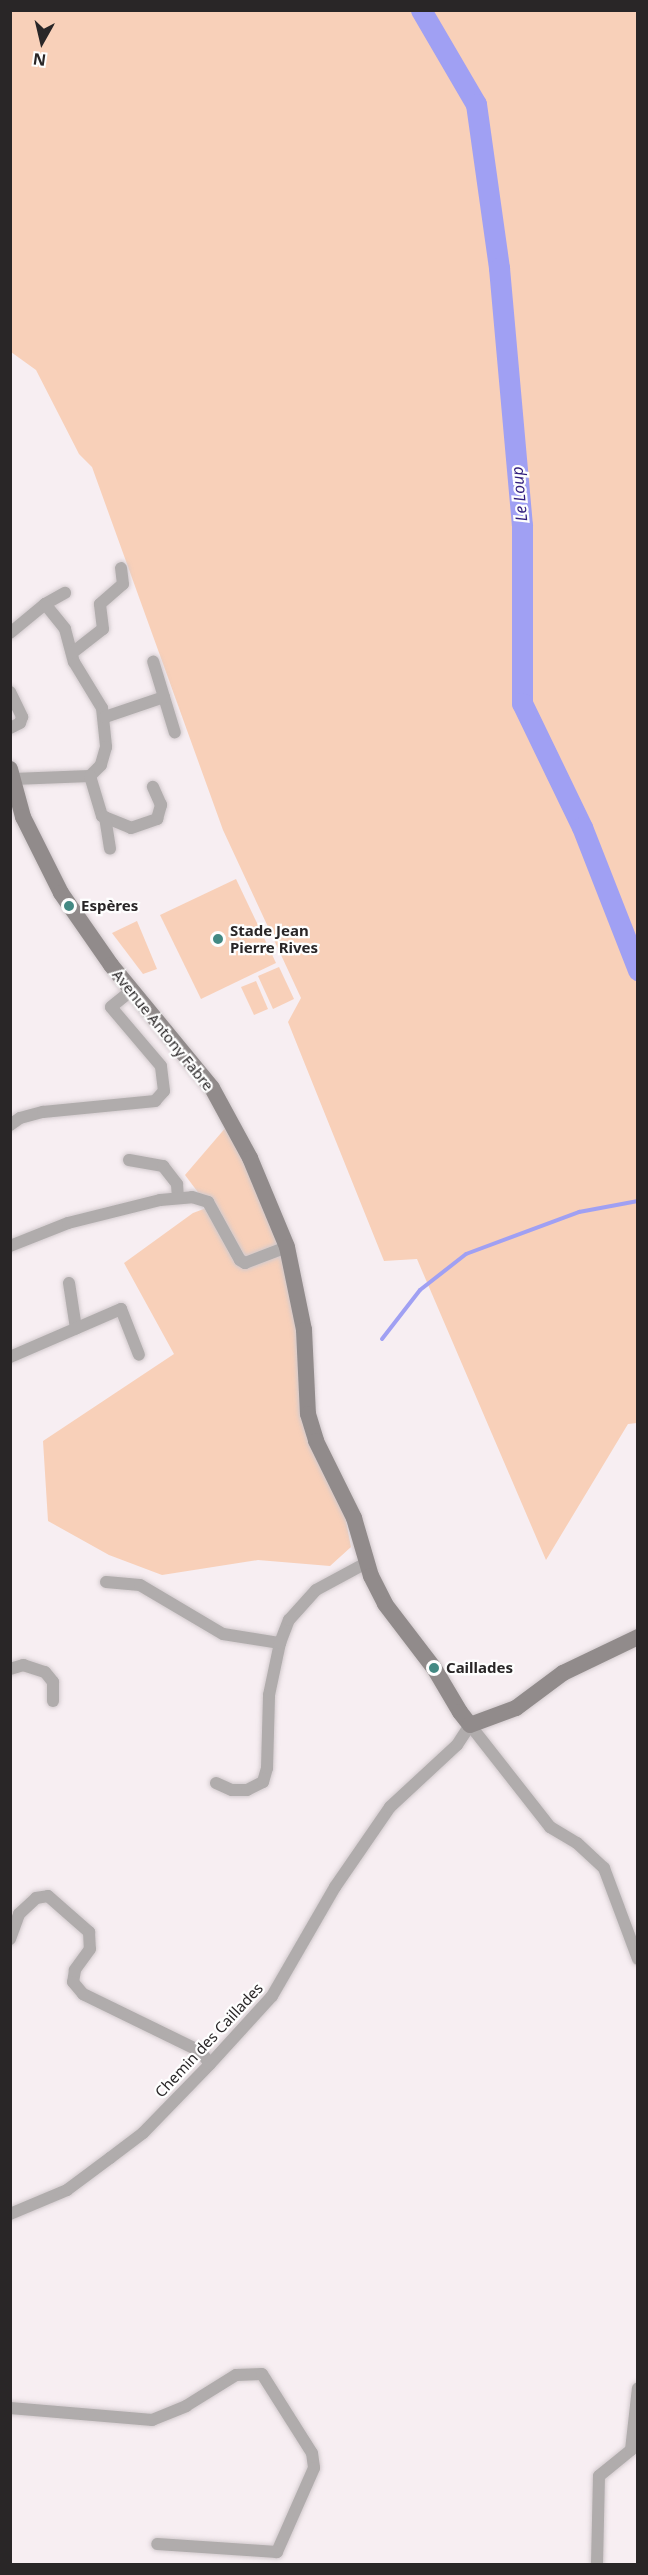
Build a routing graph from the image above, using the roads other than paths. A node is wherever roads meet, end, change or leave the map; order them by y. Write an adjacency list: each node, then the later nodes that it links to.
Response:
1 (120, 568): 5 (street)
2 (65, 593): 3 (street)
3 (45, 604): 4 (street); 5 (street)
4 (10, 633)
5 (72, 653): 9 (street)
6 (153, 662): 8 (street)
7 (10, 692): 10 (street)
8 (164, 697): 9 (street); 11 (street)
9 (105, 717): 13 (street)
10 (10, 728)
11 (175, 732)
12 (12, 774): 13 (street); 17 (street, Avenue Antony Fabre)
13 (90, 776): 15 (street)
14 (153, 787): 15 (street)
15 (105, 817): 16 (street)
16 (110, 849)
17 (132, 990): 18 (street); 22 (street, Avenue Antony Fabre)
18 (10, 1125)
19 (129, 1160): 20 (street)
20 (178, 1198): 21 (street); 22 (street)
21 (10, 1246)
22 (286, 1247): 27 (street, Avenue Antony Fabre)
23 (69, 1283): 24 (street)
24 (76, 1328): 25 (street); 26 (street)
25 (138, 1355)
26 (10, 1357)
27 (368, 1562): 30 (street); 33 (street, Avenue Antony Fabre)
28 (106, 1582): 30 (street)
29 (638, 1637): 33 (street)
30 (280, 1643): 34 (street)
31 (10, 1669): 32 (street)
32 (53, 1701)
33 (480, 1721): 36 (street); 37 (street, Chemin des Caillades)
34 (216, 1783)
35 (10, 1939): 37 (street)
36 (638, 1959)
37 (210, 2064): 38 (street, Chemin des Caillades)
38 (10, 2214)
39 (638, 2388): 42 (street)
40 (10, 2408): 41 (street)
41 (156, 2544)
42 (597, 2565)

